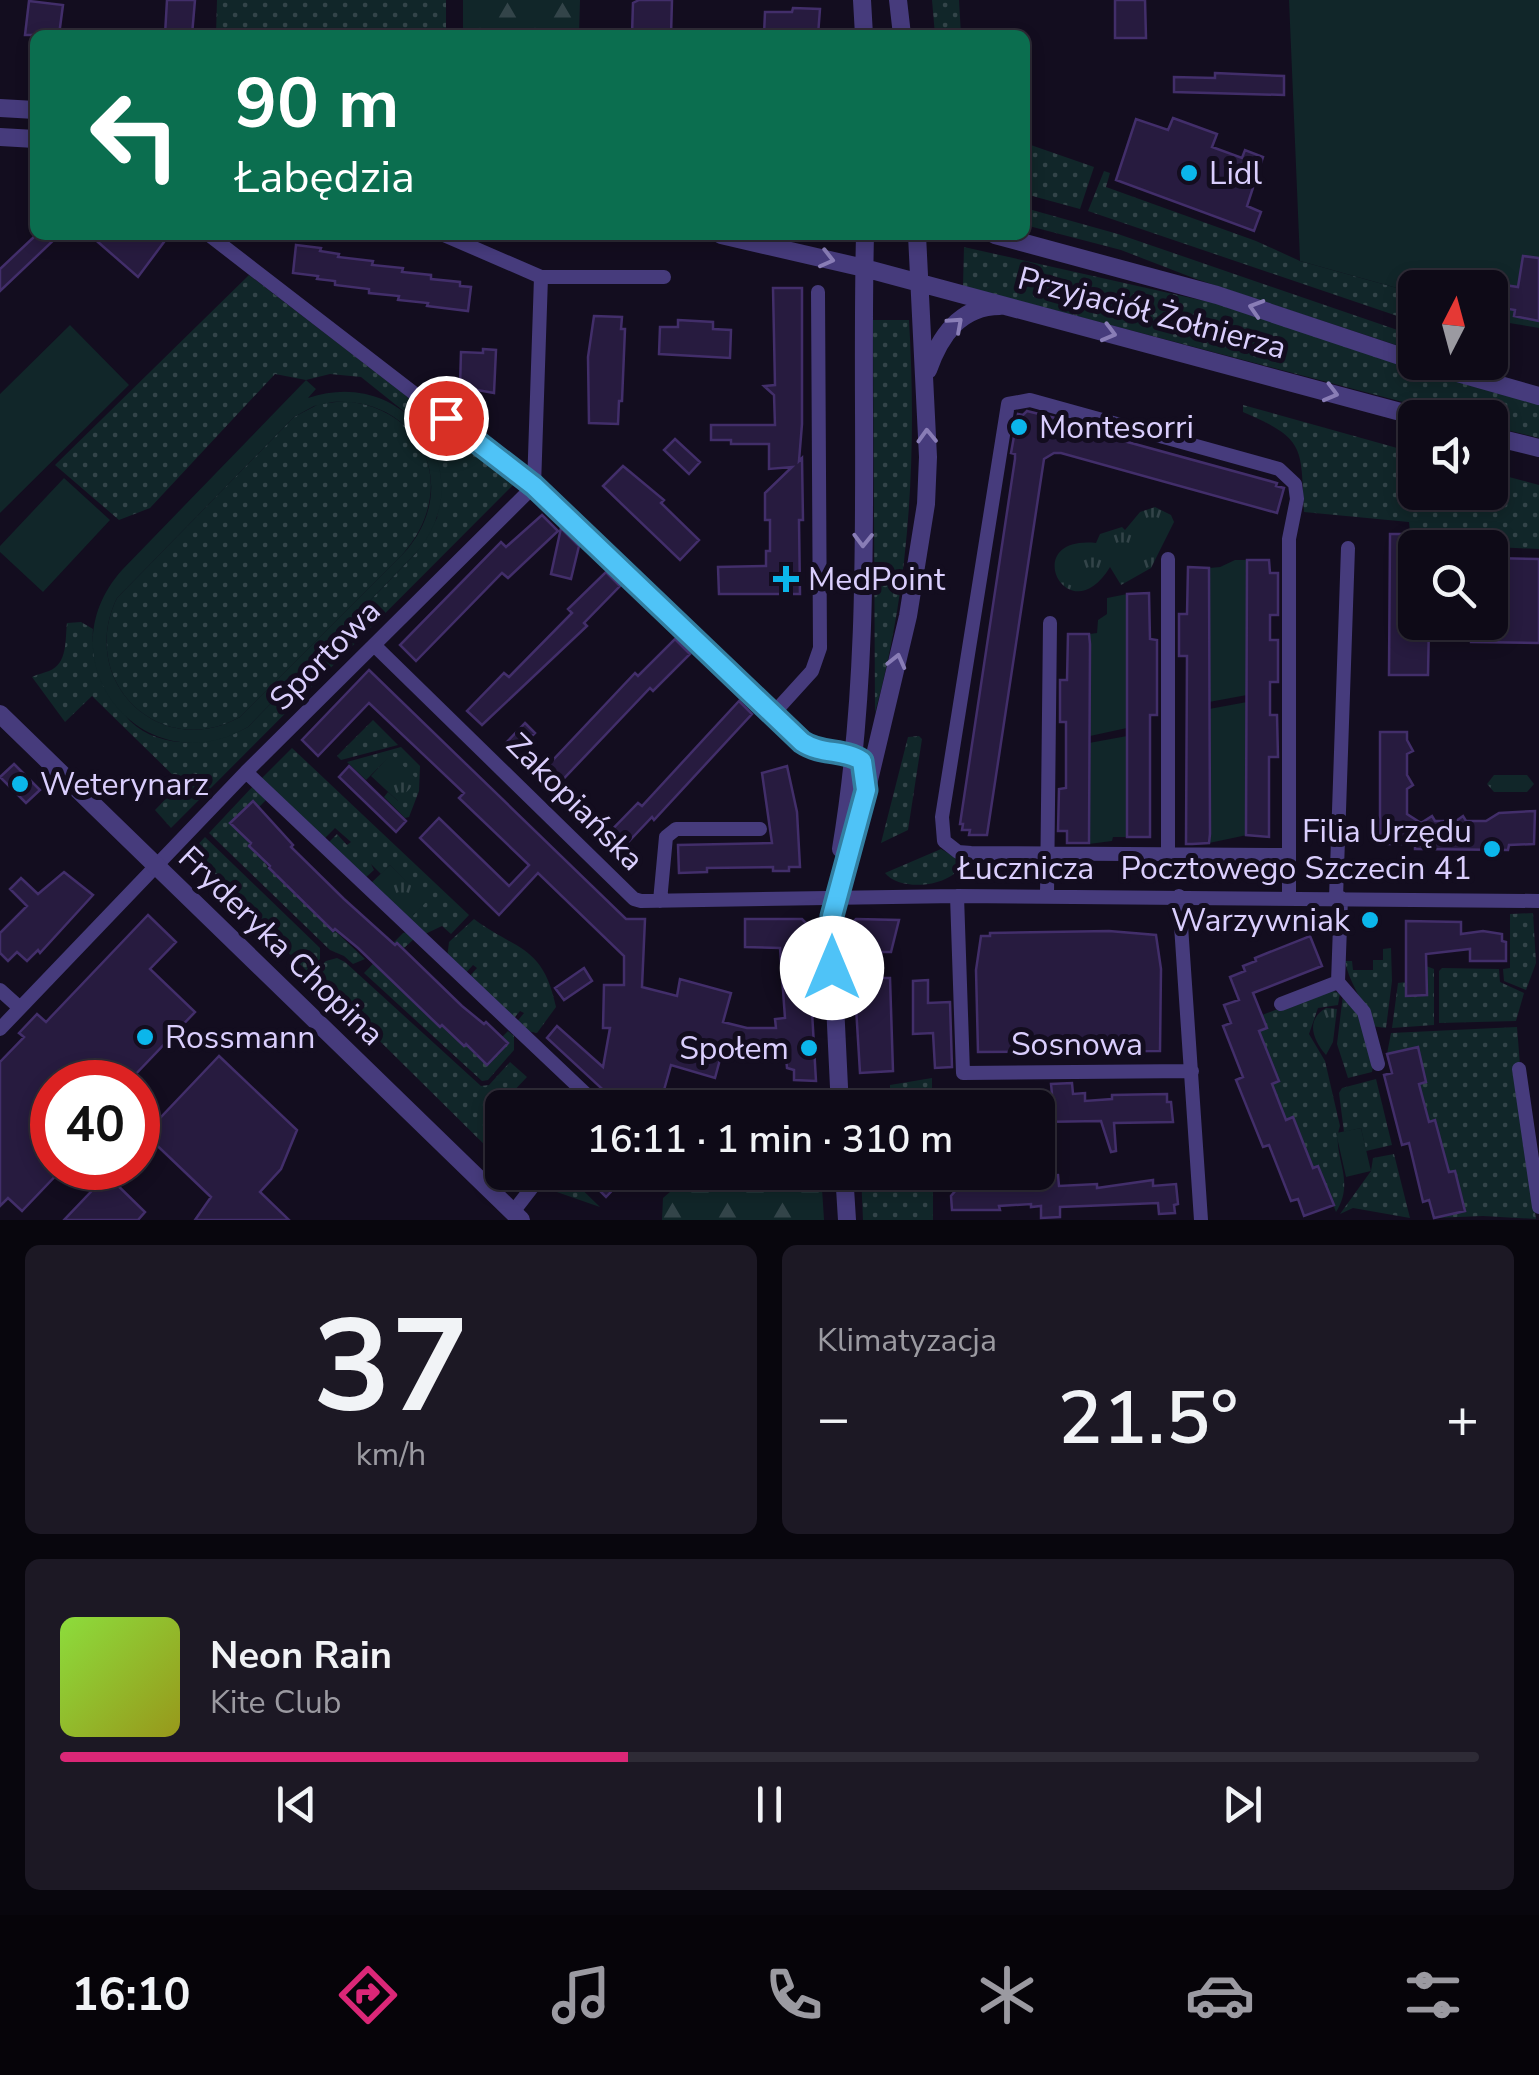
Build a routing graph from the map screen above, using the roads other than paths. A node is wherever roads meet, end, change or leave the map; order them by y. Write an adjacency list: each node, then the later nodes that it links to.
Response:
1 (862, 0): 3 (street)
2 (898, 0): 4 (street)
3 (864, 30)
4 (901, 30)
5 (0, 108): 6 (street)
6 (30, 110)
7 (0, 137): 8 (street)
8 (30, 139)
9 (215, 240): 28 (street)
10 (456, 240): 16 (street)
11 (743, 240): 15 (street, Przyjaciół Żołnierza, one-way to 15)
12 (866, 240): 15 (street)
13 (917, 240): 18 (street)
14 (1013, 240): 21 (street, Przyjaciół Żołnierza, one-way to 14)
15 (864, 268): 18 (street, Przyjaciół Żołnierza); 36 (street, one-way to 36)
16 (541, 277): 17 (street); 28 (street)
17 (664, 278)
18 (920, 282): 20 (street, Przyjaciół Żołnierza); 22 (street)
19 (818, 292): 34 (street)
20 (1016, 308): 22 (street, one-way to 20); 25 (street, Przyjaciół Żołnierza, one-way to 25)
21 (1398, 356)
22 (925, 380): 35 (street, one-way to 22)
23 (1482, 380): 24 (street, Przyjaciół Żołnierza)
24 (1539, 396)
25 (1398, 411)
26 (1508, 440): 27 (street)
27 (1539, 448)
28 (534, 486): 32 (street, Sportowa); 34 (street)
29 (1348, 548): 48 (street)
30 (1168, 559): 41 (street)
31 (1050, 622): 40 (street)
32 (374, 645): 37 (street, Sportowa); 50 (street, Zakopiańska)
33 (0, 714): 43 (street, Fryderyka Chopina)
34 (772, 715): 36 (street)
35 (882, 724): 36 (street); 38 (street)
36 (855, 756): 38 (street); 49 (street)
37 (246, 772): 43 (street, Sportowa); 60 (street)
38 (866, 790): 49 (street)
39 (760, 829): 50 (street)
40 (1048, 855): 41 (street); 42 (street); 45 (street)
41 (1168, 855): 42 (street)
42 (1290, 855): 47 (street)
43 (156, 865): 55 (street, Sportowa); 65 (street, Fryderyka Chopina)
44 (956, 896): 45 (street, Łucznicza); 49 (street, Łucznicza); 59 (street, Sosnowa)
45 (1047, 896): 46 (street, Łucznicza)
46 (1179, 896): 47 (street, Łucznicza); 59 (street, Sosnowa)
47 (1289, 898): 48 (street, Łucznicza)
48 (1339, 898): 51 (street, Łucznicza); 52 (street)
49 (836, 900): 50 (street, Zakopiańska); 61 (street)
50 (660, 901)
51 (1539, 901)
52 (1338, 982): 54 (street); 57 (street)
53 (0, 990): 55 (street)
54 (1281, 1004)
55 (20, 1008): 56 (street, Sportowa)
56 (0, 1029)
57 (1378, 1064)
58 (1519, 1069): 64 (street)
59 (1192, 1071): 67 (street, Sosnowa)
60 (582, 1090)
61 (839, 1090)
62 (533, 1190): 65 (street)
63 (845, 1190): 66 (street)
64 (1539, 1207)
65 (517, 1216)
66 (847, 1220)
67 (1200, 1220)

